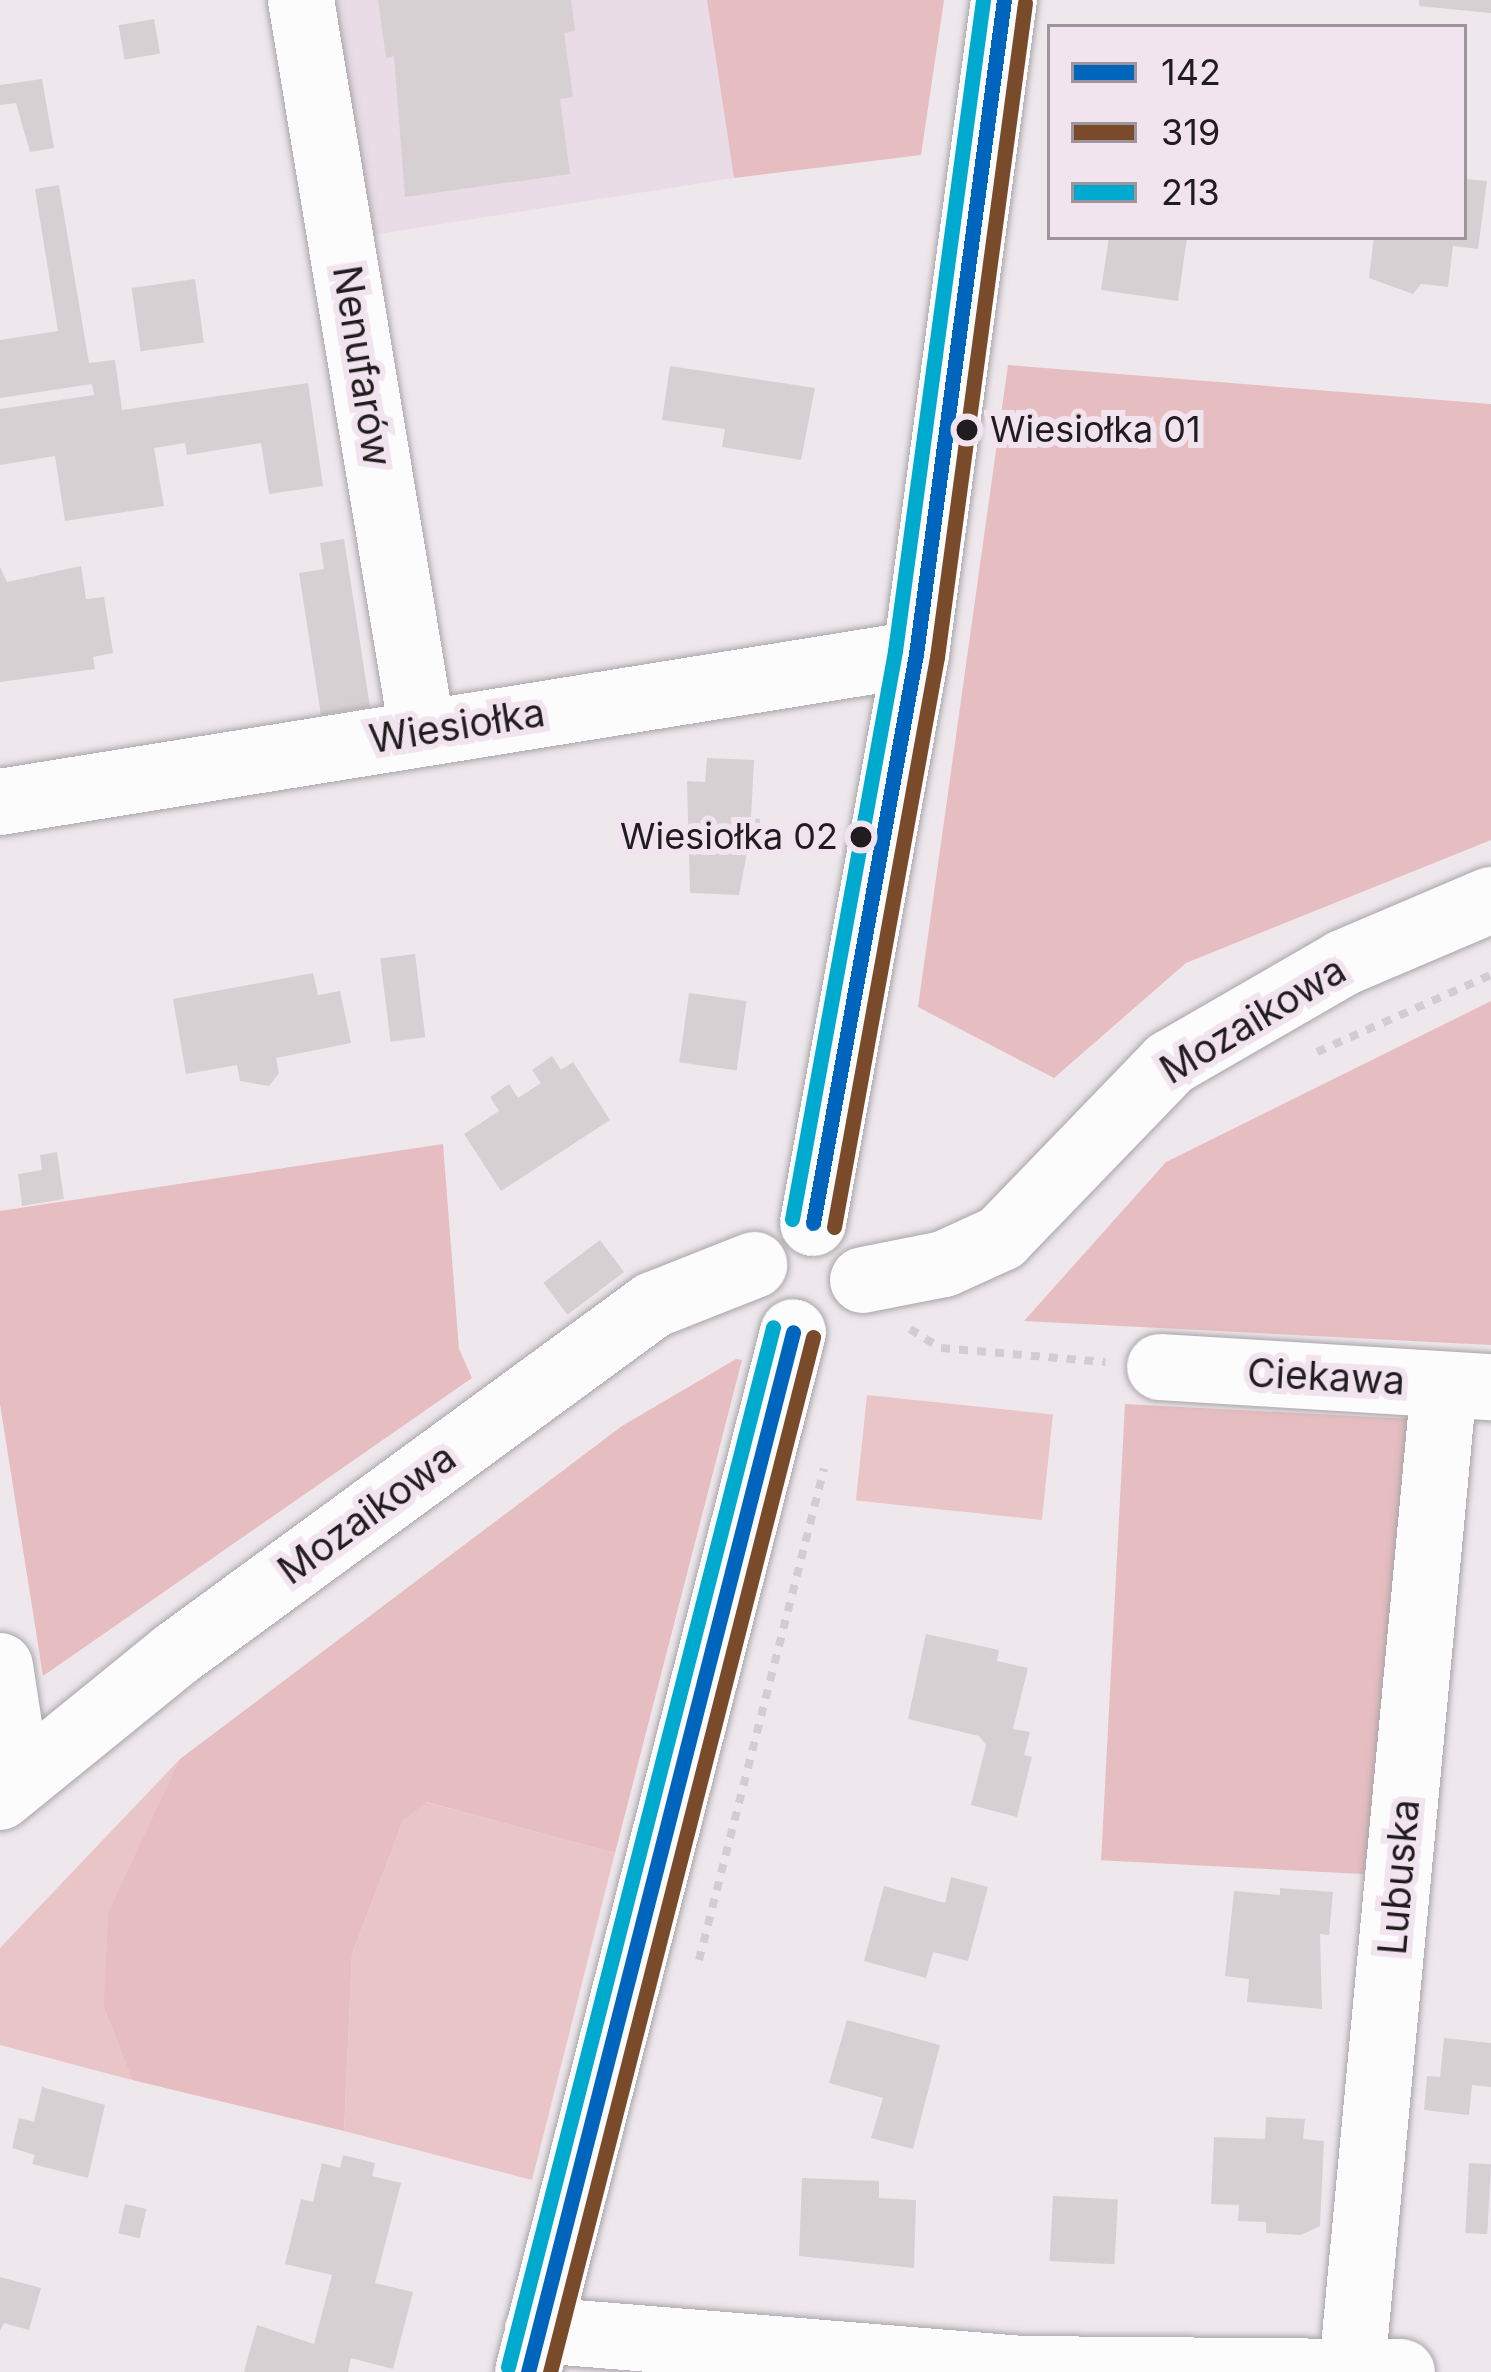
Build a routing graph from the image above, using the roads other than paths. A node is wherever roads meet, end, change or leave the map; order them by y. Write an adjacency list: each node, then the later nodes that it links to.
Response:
1 (301, 0): 4 (street, Nenufarów)
2 (1004, 0): 3 (street)
3 (916, 654): 4 (street, Wiesiołka); 7 (street)
4 (422, 731): 5 (street, Wiesiołka)
5 (0, 802)
6 (1491, 900): 9 (street, Mozaikowa)
7 (813, 1223): 8 (street); 9 (street)
8 (754, 1265): 10 (street); 14 (street, Mozaikowa)
9 (880, 1301): 10 (street)
10 (794, 1332): 15 (street)
11 (1160, 1367): 12 (street, Ciekawa)
12 (1467, 1386): 16 (street, Lubuska)
13 (0, 1666): 14 (street)
14 (8, 1787)
15 (533, 2351): 16 (street)
16 (1377, 2371)

